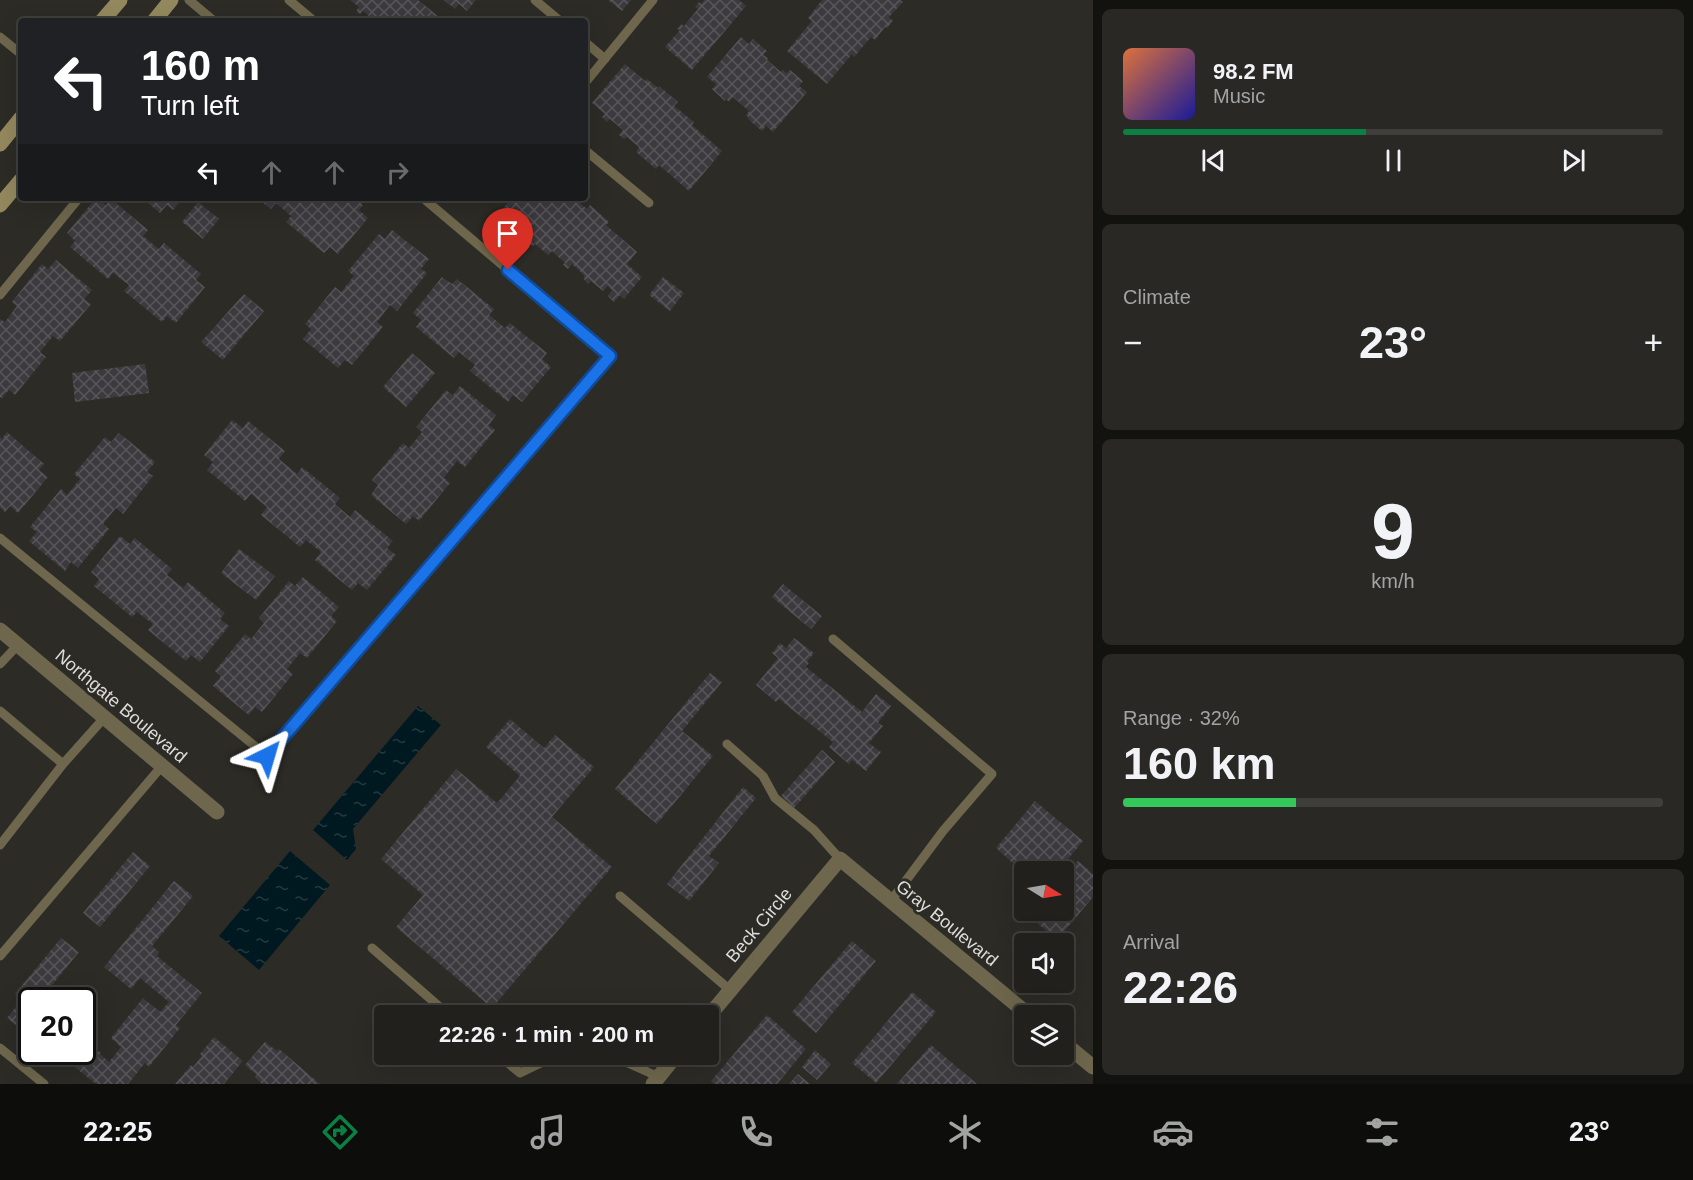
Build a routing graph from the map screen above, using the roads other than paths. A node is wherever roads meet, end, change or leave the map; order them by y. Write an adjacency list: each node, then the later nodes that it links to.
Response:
1 (120, 0): 7 (main road)
2 (171, 0): 8 (main road)
3 (189, 0): 9 (lane)
4 (289, 0): 10 (lane)
5 (535, 0): 11 (lane)
6 (654, 0): 15 (lane)
7 (105, 18)
8 (156, 18)
9 (210, 18)
10 (310, 18)
11 (556, 18)
12 (0, 37): 14 (lane)
13 (588, 45): 15 (lane)
14 (18, 52)
15 (605, 59): 16 (lane)
16 (588, 79)
17 (18, 122): 18 (main road)
18 (0, 144)
19 (588, 152): 23 (lane)
20 (18, 184): 24 (main road)
21 (77, 201): 25 (lane)
22 (427, 201): 26 (lane)
23 (649, 203)
24 (0, 205)
25 (0, 295)
26 (0, 538)
27 (0, 630): 29 (street, Northgate Boulevard)
28 (833, 639): 40 (lane)
29 (18, 645): 30 (lane); 32 (street, Northgate Boulevard)
30 (0, 664)
31 (0, 711): 34 (lane)
32 (104, 718): 34 (lane); 35 (street, Northgate Boulevard)
33 (727, 744): 38 (lane)
34 (63, 764): 37 (lane)
35 (162, 766): 36 (street, Northgate Boulevard); 42 (lane)
36 (218, 812)
37 (0, 845)
38 (840, 859): 40 (street, Gray Boulevard); 43 (street, Beck Circle)
39 (620, 896): 43 (lane)
40 (890, 902): 46 (street, Gray Boulevard)
41 (372, 948): 44 (lane)
42 (0, 956)
43 (730, 990): 45 (street, Beck Circle)
44 (437, 1005)
45 (718, 1005)
46 (1016, 1005)
47 (0, 1048): 55 (lane)
48 (1074, 1051): 53 (street)
49 (510, 1065): 50 (lane)
50 (537, 1065)
51 (630, 1065): 54 (lane)
52 (668, 1065): 54 (street)
53 (1093, 1067)
54 (656, 1080)
55 (44, 1084)

